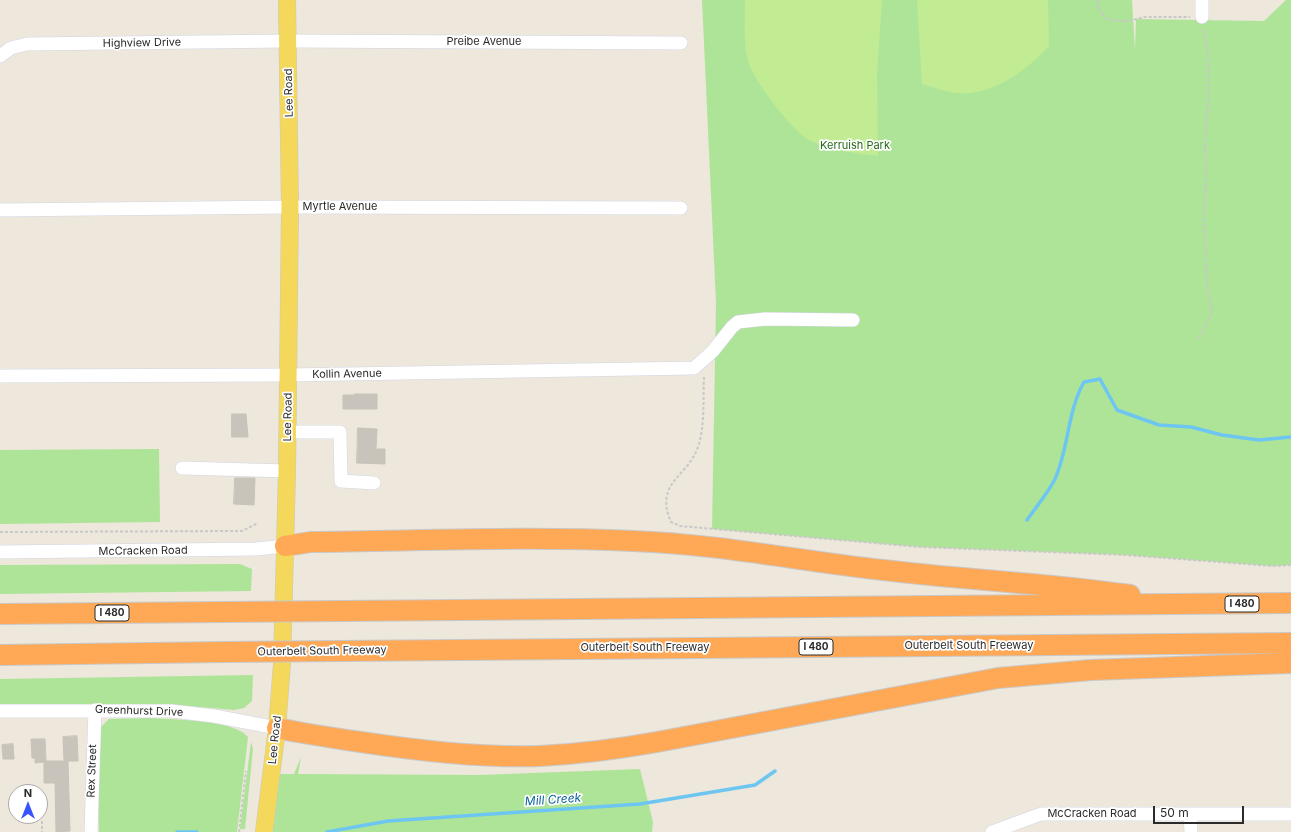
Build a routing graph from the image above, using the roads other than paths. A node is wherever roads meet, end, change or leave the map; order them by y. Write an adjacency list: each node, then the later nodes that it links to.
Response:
1 (287, 0): 4 (main road, Lee Road)
2 (1202, 0): 3 (street)
3 (1196, 17)
4 (288, 41): 5 (street, Preibe Avenue); 6 (street, Highview Drive); 7 (main road, Lee Road)
5 (681, 42)
6 (0, 56)
7 (290, 207): 8 (street, Myrtle Avenue); 9 (street, Myrtle Avenue); 11 (main road, Lee Road)
8 (681, 208)
9 (0, 210)
10 (853, 320): 11 (street, Kollin Avenue)
11 (289, 375): 12 (street, Kollin Avenue); 13 (main road, Lee Road)
12 (0, 376)
13 (288, 432): 15 (main road, Lee Road); 16 (street)
14 (182, 468): 15 (street)
15 (288, 471): 17 (main road, Lee Road)
16 (374, 483)
17 (285, 546): 18 (street, McCracken Road); 20 (highway); 27 (main road, Lee Road)
18 (0, 552)
19 (1291, 603): 20 (highway, I 480)
20 (1193, 604): 21 (highway, I 480, bridge)
21 (0, 614)
22 (1291, 643): 23 (highway, Outerbelt South Freeway / I 480, bridge)
23 (0, 655)
24 (1291, 662): 27 (highway)
25 (95, 710): 26 (street, Greenhurst Drive); 27 (street, Greenhurst Drive); 31 (street, Rex Street)
26 (0, 711)
27 (277, 728): 32 (main road, Lee Road)
28 (1190, 814): 29 (street, McCracken Road); 30 (street, McCracken Road); 34 (street)
29 (1291, 814)
30 (1010, 829): 33 (street, McCracken Road)
31 (91, 832)
32 (264, 832)
33 (992, 832)
34 (1190, 832)

